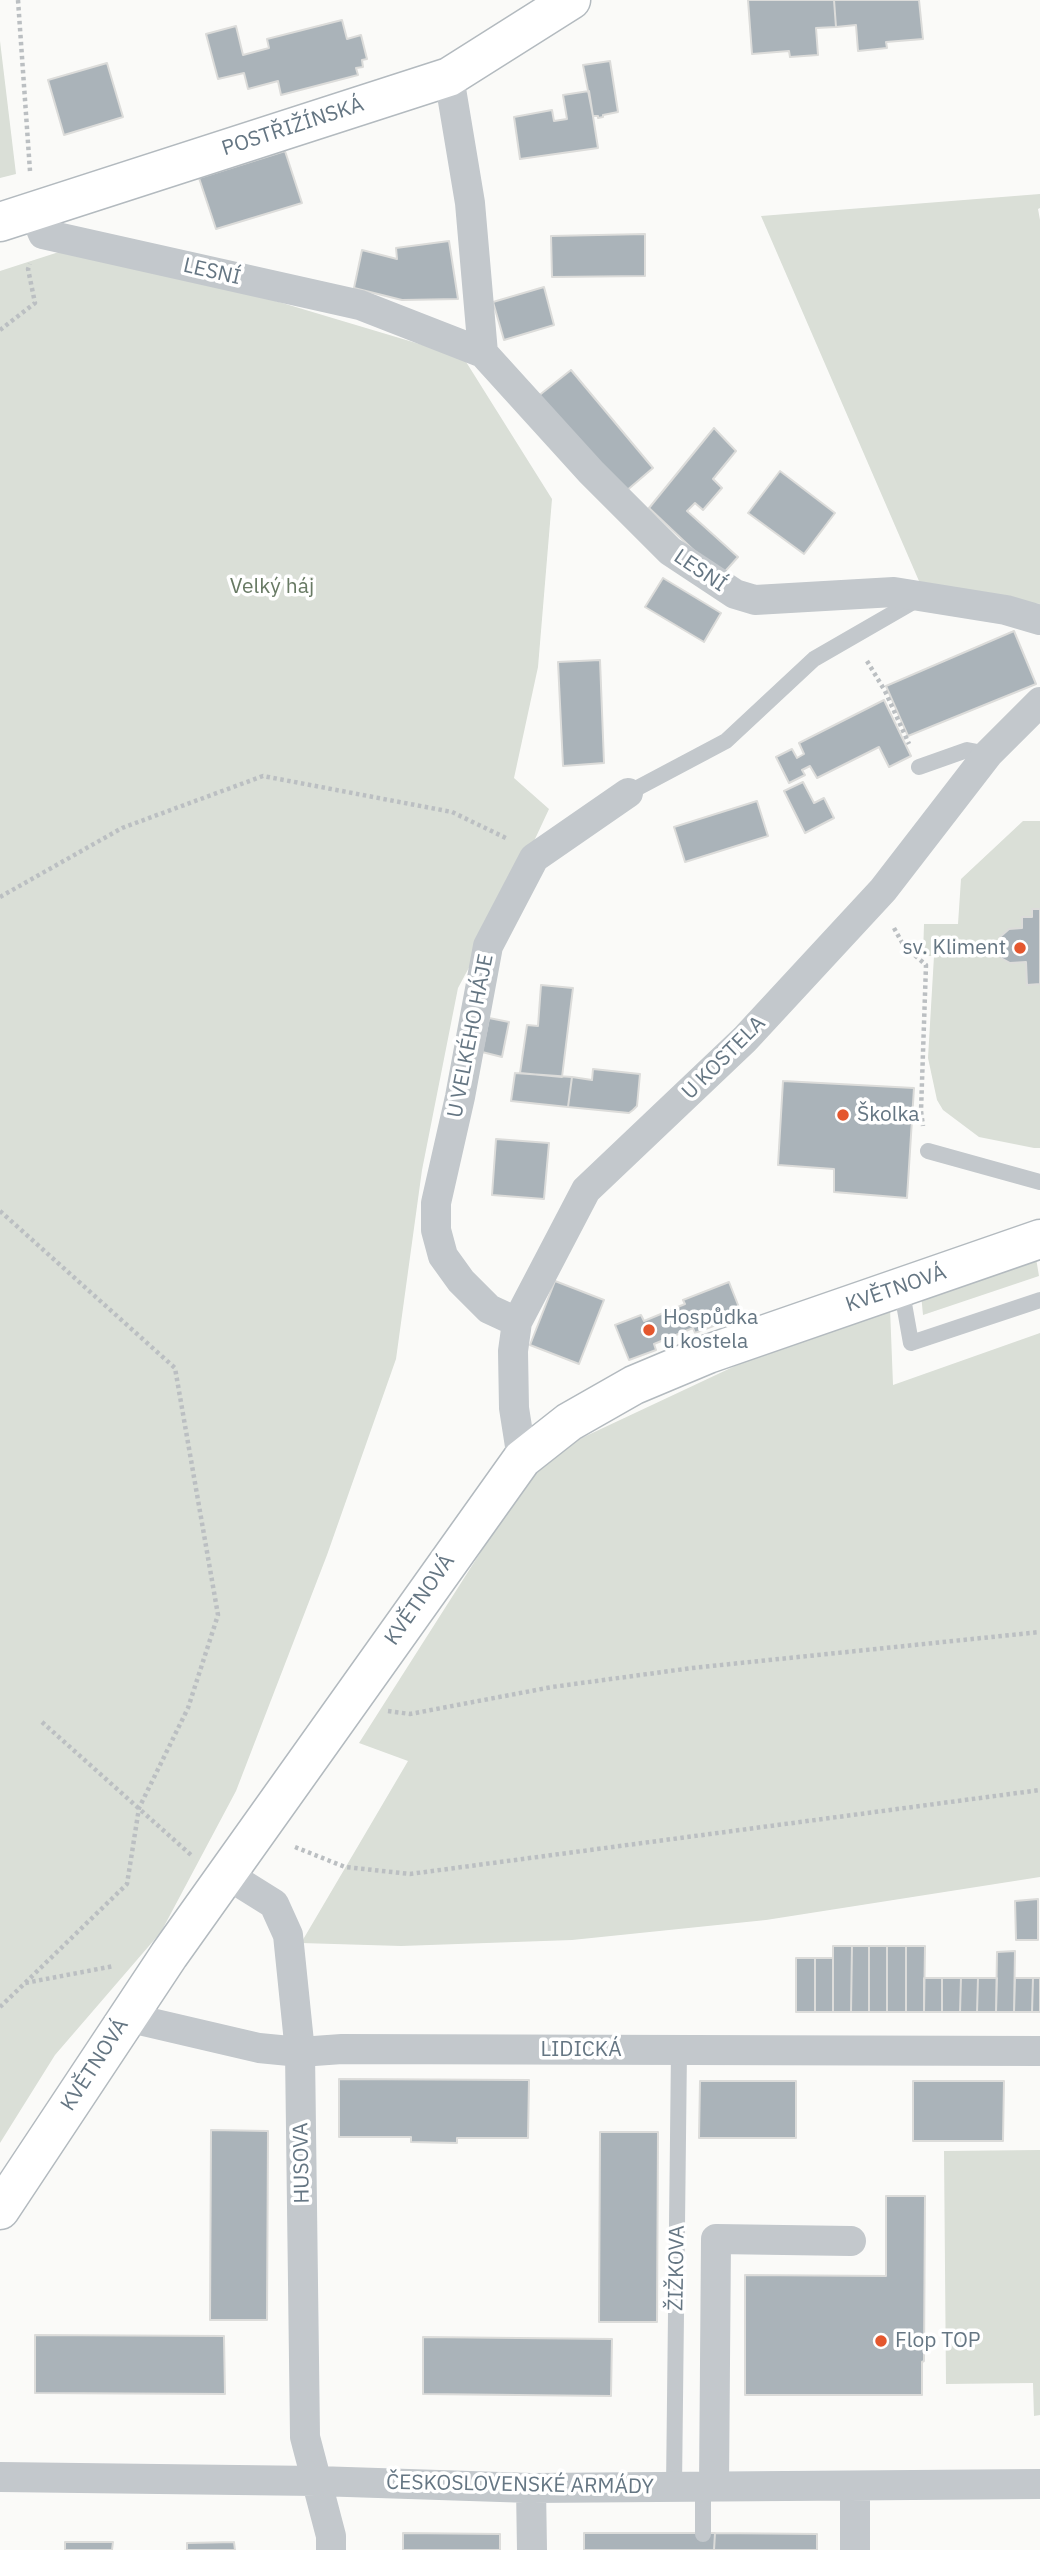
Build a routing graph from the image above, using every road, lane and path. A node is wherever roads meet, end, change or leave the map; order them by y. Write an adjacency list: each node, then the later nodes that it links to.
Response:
1 (18, 0): 4 (path)
2 (571, 0): 3 (street, POSTŘIŽÍNSKÁ)
3 (449, 77): 4 (street, POSTŘIŽÍNSKÁ); 6 (street)
4 (25, 222): 5 (path); 6 (street, LESNÍ)
5 (0, 330)
6 (483, 353): 7 (street, LESNÍ)
7 (923, 596): 8 (street, LESNÍ); 9 (lane, U VELKÉHO HÁJE)
8 (1040, 620)
9 (852, 636): 12 (path); 13 (lane, U VELKÉHO HÁJE)
10 (1040, 702): 11 (street, U KOSTELA)
11 (988, 754): 12 (lane); 15 (street, U KOSTELA)
12 (919, 767)
13 (628, 793): 14 (street, U VELKÉHO HÁJE)
14 (534, 858): 16 (path); 23 (street, U VELKÉHO HÁJE)
15 (883, 890): 17 (path); 23 (street, U KOSTELA)
16 (0, 897)
17 (928, 1151): 18 (lane)
18 (1040, 1182)
19 (0, 1211): 29 (path)
20 (1040, 1239): 21 (street, KVĚTNOVÁ)
21 (901, 1287): 22 (lane); 24 (street, KVĚTNOVÁ)
22 (1040, 1300)
23 (517, 1322): 24 (street, U KOSTELA)
24 (522, 1459): 26 (street, KVĚTNOVÁ)
25 (1040, 1632): 26 (path)
26 (346, 1706): 30 (street, KVĚTNOVÁ)
27 (42, 1722): 29 (path)
28 (1040, 1790): 30 (path)
29 (139, 1808): 31 (path); 33 (path)
30 (255, 1832): 31 (street, KVĚTNOVÁ)
31 (226, 1874): 32 (street, KVĚTNOVÁ); 38 (street, HUSOVA)
32 (169, 1955): 33 (path); 35 (street, KVĚTNOVÁ)
33 (25, 1983): 34 (path)
34 (0, 2007)
35 (126, 2017): 38 (street, LIDICKÁ); 39 (street, KVĚTNOVÁ)
36 (679, 2050): 37 (street, LIDICKÁ); 38 (street, LIDICKÁ); 44 (lane, ŽIŽKOVA)
37 (1040, 2051)
38 (300, 2052): 42 (street, HUSOVA)
39 (0, 2210)
40 (850, 2241): 44 (street, ŽIŽKOVA)
41 (0, 2477): 42 (street, ČESKOSLOVENSKÉ ARMÁDY)
42 (317, 2481): 46 (street, ČESKOSLOVENSKÉ ARMÁDY); 48 (street, HUSOVA)
43 (1040, 2484): 45 (street, ČESKOSLOVENSKÉ ARMÁDY)
44 (697, 2486): 45 (street, ČESKOSLOVENSKÉ ARMÁDY); 46 (street, ČESKOSLOVENSKÉ ARMÁDY); 47 (lane)
45 (855, 2486): 50 (street)
46 (531, 2488): 49 (street)
47 (703, 2534)
48 (331, 2550)
49 (532, 2550)
50 (855, 2550)

